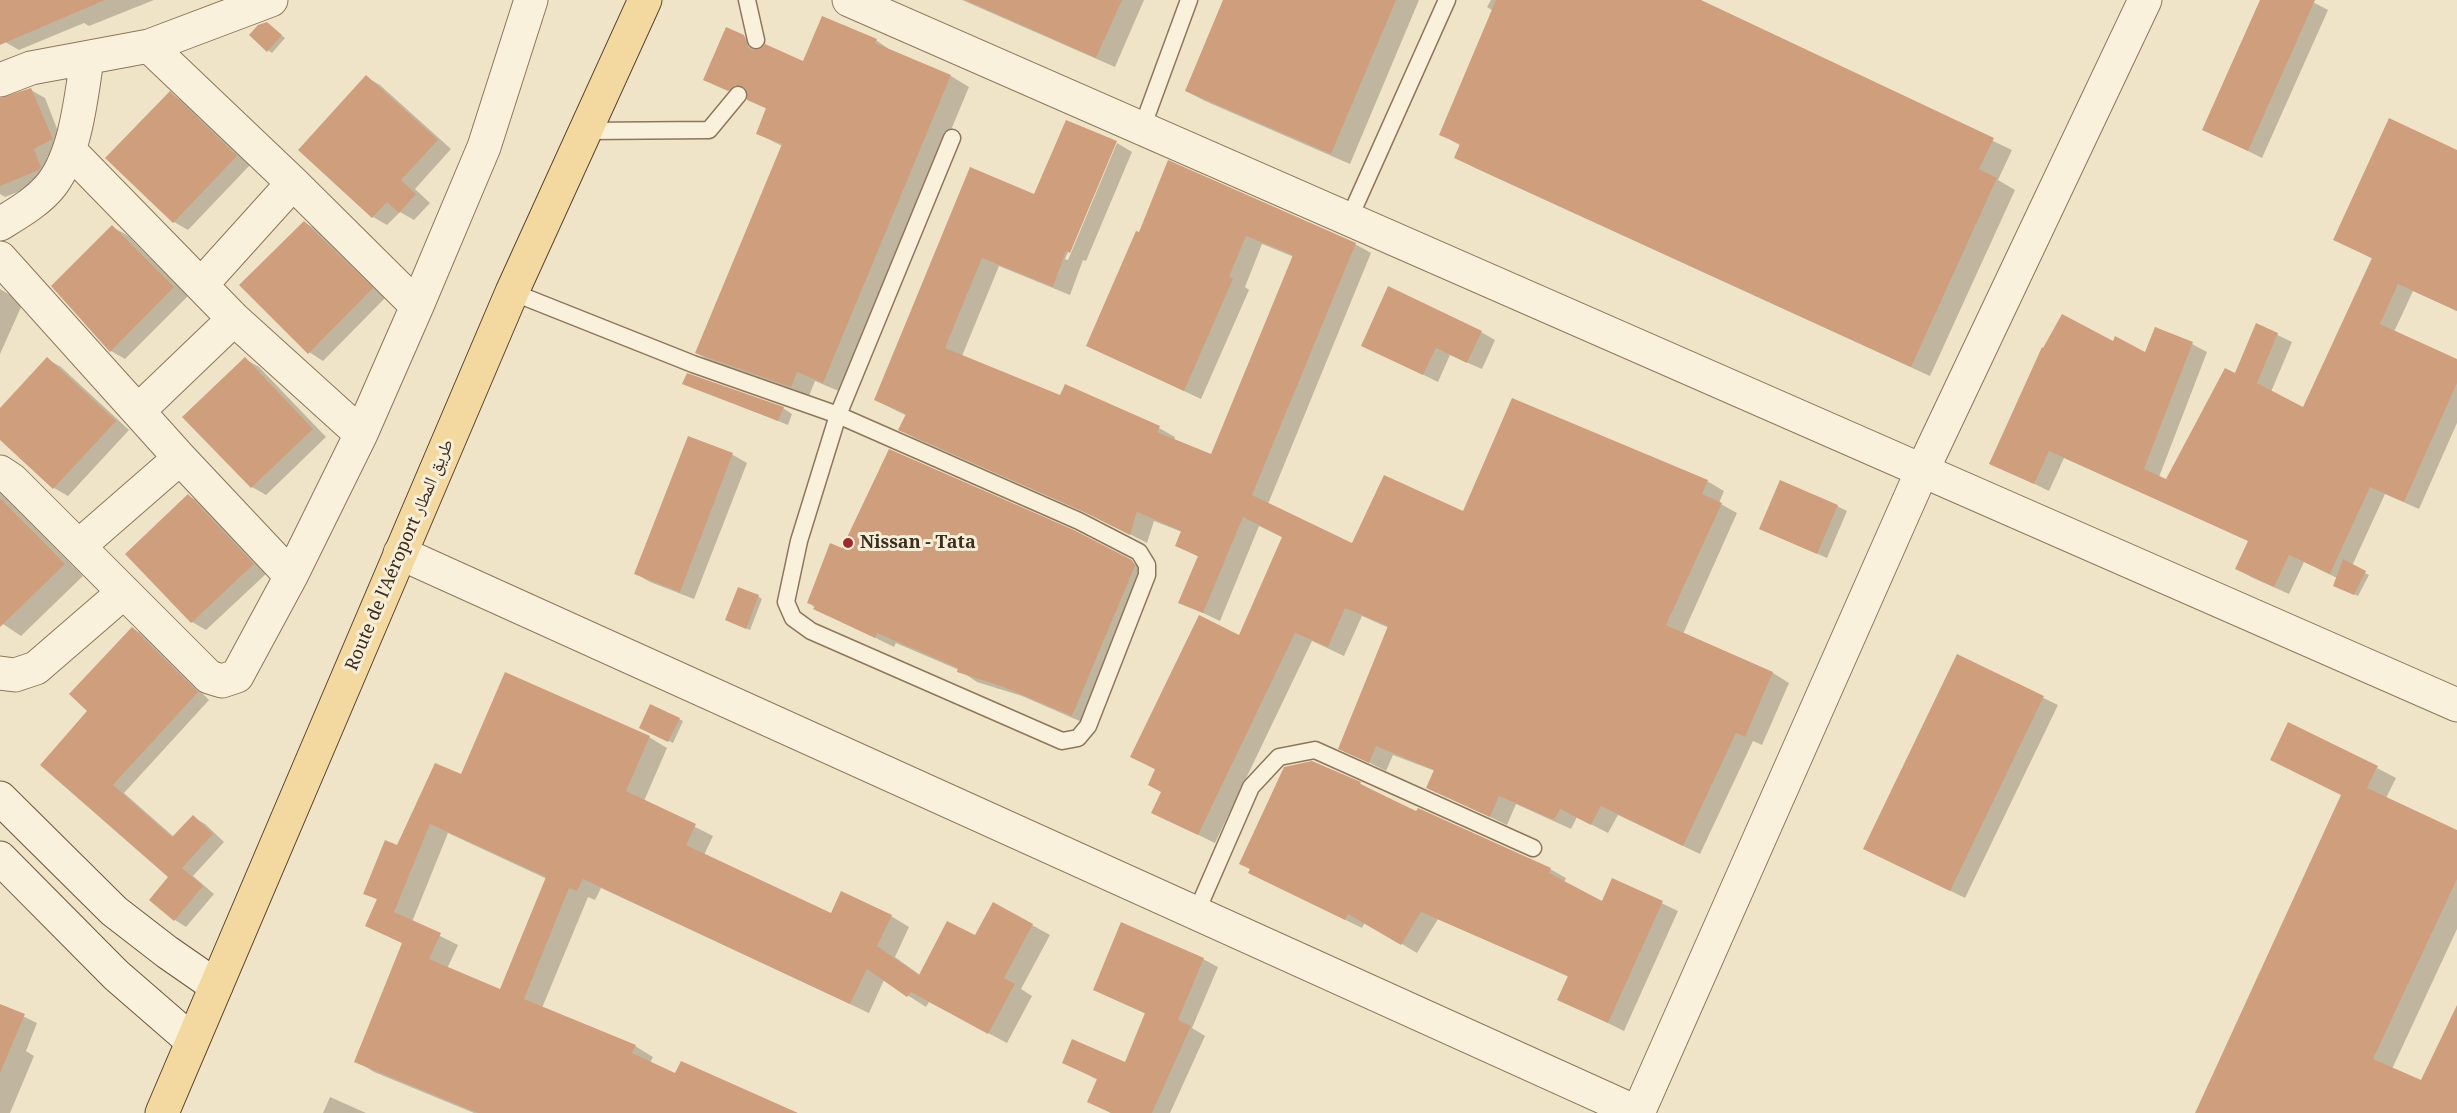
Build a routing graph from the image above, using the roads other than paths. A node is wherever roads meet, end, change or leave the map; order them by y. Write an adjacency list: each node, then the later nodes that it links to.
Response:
1 (270, 0): 10 (street)
2 (531, 0): 24 (street)
3 (645, 0): 15 (main road, Route de l'Aéroport طريق المطار)
4 (747, 0): 9 (lane)
5 (849, 0): 14 (street)
6 (1189, 0): 14 (lane)
7 (1447, 0): 19 (lane)
8 (2145, 0): 30 (street)
9 (756, 40)
10 (149, 46): 11 (street); 18 (street)
11 (87, 59): 12 (street); 17 (street)
12 (0, 80)
13 (738, 95): 15 (lane)
14 (1142, 128): 19 (street)
15 (585, 131): 23 (main road, Route de l'Aéroport طريق المطار)
16 (952, 138): 27 (lane)
17 (69, 150): 20 (street); 22 (street)
18 (293, 183): 22 (street); 24 (street)
19 (1349, 219): 30 (street)
20 (0, 224)
21 (0, 258): 26 (street)
22 (201, 285): 25 (street)
23 (512, 292): 27 (lane); 33 (main road, Route de l'Aéroport طريق المطار)
24 (417, 306): 28 (street)
25 (234, 319): 26 (street); 28 (street)
26 (138, 411): 29 (street)
27 (838, 416): 27 (lane)
28 (360, 434): 34 (street)
29 (180, 458): 32 (street); 34 (street)
30 (1922, 471): 37 (street); 45 (street)
31 (0, 472): 32 (street)
32 (80, 546): 35 (street)
33 (400, 553): 41 (street); 42 (main road, Route de l'Aéroport طريق المطار)
34 (291, 576): 35 (street)
35 (123, 592): 36 (street)
36 (0, 673)
37 (2457, 705)
38 (0, 798): 42 (street)
39 (1533, 848): 41 (lane)
40 (0, 858): 43 (street)
41 (1196, 913): 45 (street)
42 (216, 986): 43 (main road, Route de l'Aéroport طريق المطار)
43 (192, 1041): 44 (main road, Route de l'Aéroport طريق المطار)
44 (162, 1113)
45 (1638, 1113)

